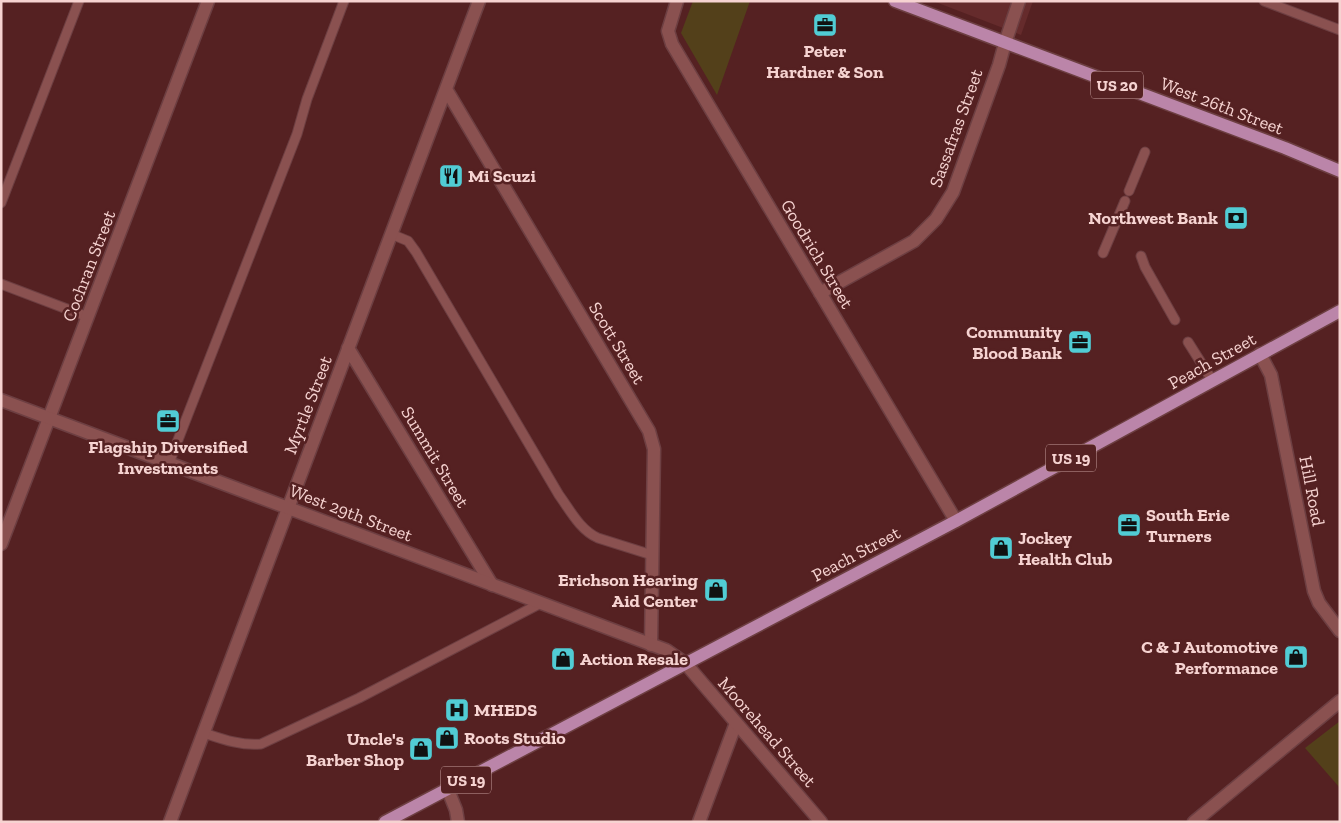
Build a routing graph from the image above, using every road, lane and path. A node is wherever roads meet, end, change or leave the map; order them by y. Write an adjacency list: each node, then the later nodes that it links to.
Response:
1 (79, 1): 16 (lane)
2 (208, 1): 23 (street, Cochran Street)
3 (344, 1): 31 (lane)
4 (479, 1): 11 (street, Myrtle Street)
5 (677, 1): 21 (street, Goodrich Street)
6 (895, 1): 10 (main road, West 26th Street / US 20)
7 (1019, 1): 10 (street, Sassafras Street)
8 (1264, 1): 9 (lane)
9 (1340, 30)
10 (1005, 43): 13 (main road, West 26th Street / US 20); 21 (street, Sassafras Street)
11 (446, 89): 17 (street, Myrtle Street); 35 (street, Scott Street)
12 (1145, 152): 14 (lane)
13 (1340, 171)
14 (1128, 191)
15 (1125, 201): 18 (lane)
16 (1, 203)
17 (391, 234): 26 (street, Myrtle Street); 35 (lane)
18 (1103, 253)
19 (1141, 256): 24 (lane)
20 (1, 284): 23 (lane)
21 (820, 293): 33 (street, Goodrich Street)
22 (1340, 311): 27 (main road, Peach Street / US 19)
23 (88, 317): 30 (street, Cochran Street)
24 (1175, 320)
25 (1188, 342): 28 (lane)
26 (348, 348): 32 (street, Myrtle Street); 36 (street, Summit Street)
27 (1260, 354): 28 (main road, Peach Street / US 19); 38 (street, Hill Road)
28 (1212, 380): 33 (main road, Peach Street / US 19)
29 (1, 400): 30 (street, West 29th Street)
30 (50, 418): 31 (street, West 29th Street); 34 (street, Cochran Street)
31 (168, 463): 32 (street, West 29th Street)
32 (288, 508): 36 (street, West 29th Street); 43 (street, Myrtle Street)
33 (956, 521): 40 (main road, Peach Street / US 19)
34 (1, 544)
35 (652, 555): 39 (street, Scott Street)
36 (492, 585): 37 (street, West 29th Street)
37 (541, 603): 39 (street, West 29th Street); 43 (lane)
38 (1340, 631)
39 (651, 645): 40 (street, West 29th Street)
40 (686, 664): 42 (street, Moorehead Street); 44 (main road, Peach Street / US 19)
41 (1340, 701): 50 (street)
42 (736, 723): 48 (street); 49 (street, Moorehead Street)
43 (204, 734): 45 (street, Myrtle Street)
44 (448, 790): 46 (main road, Peach Street / US 19); 47 (street)
45 (170, 822)
46 (385, 822)
47 (458, 822)
48 (699, 822)
49 (821, 822)
50 (1194, 822)

